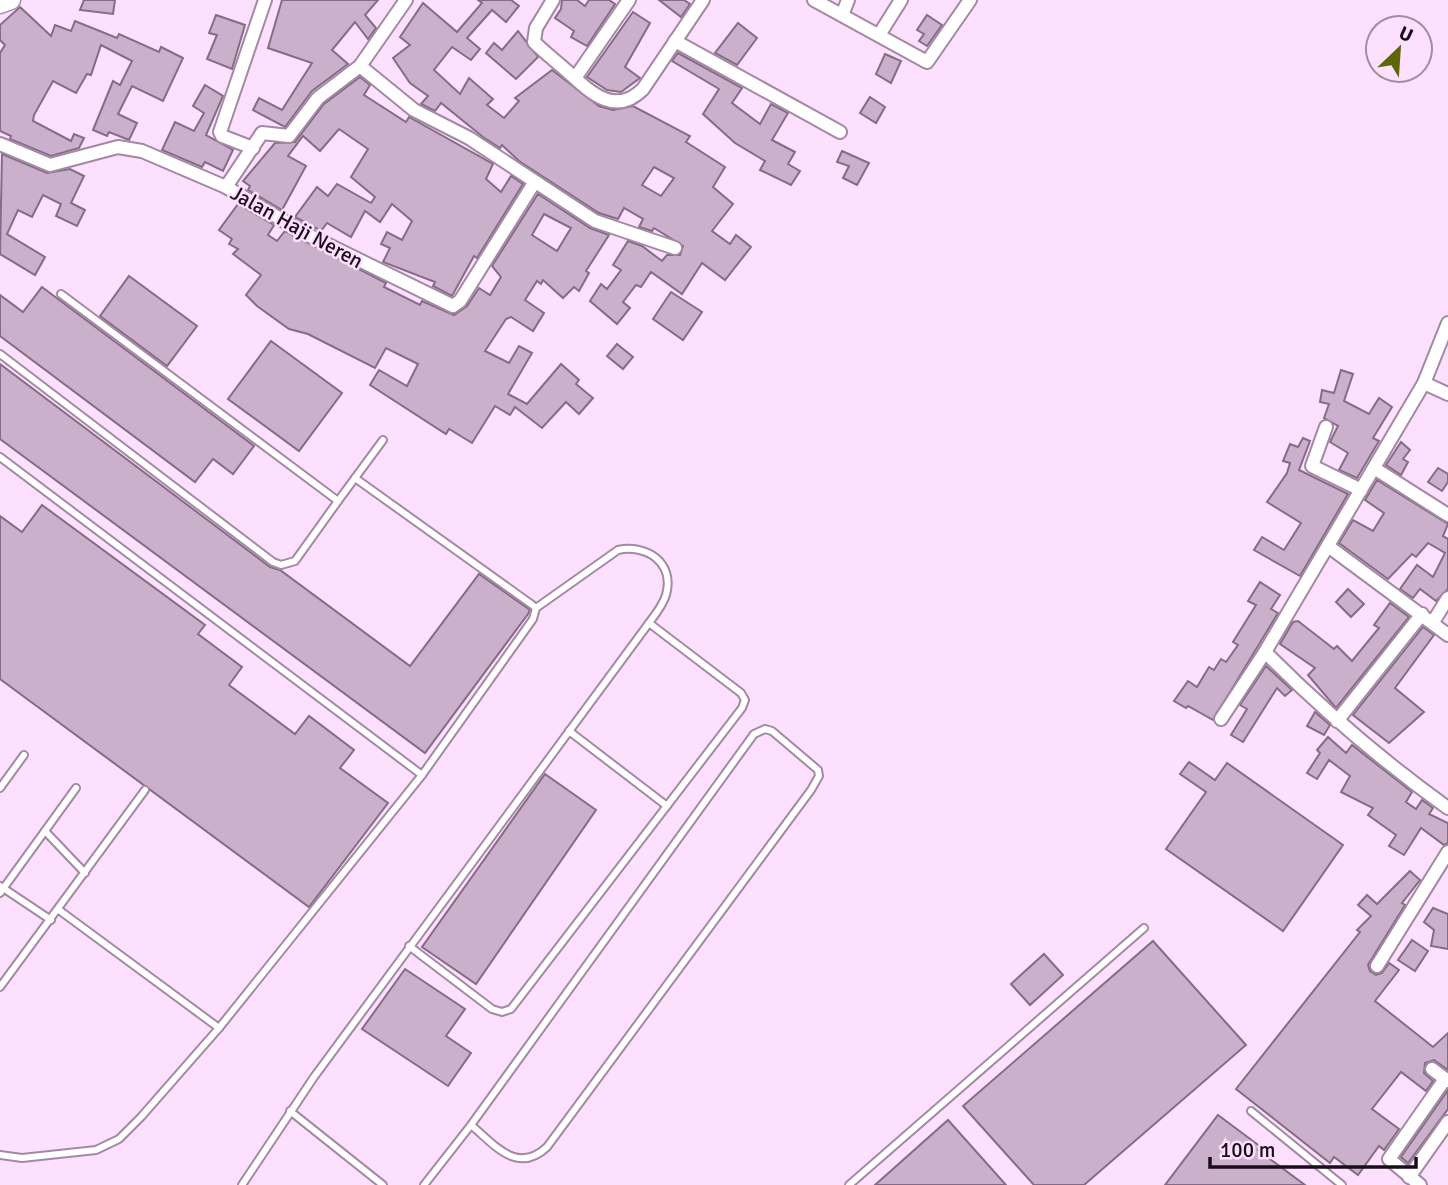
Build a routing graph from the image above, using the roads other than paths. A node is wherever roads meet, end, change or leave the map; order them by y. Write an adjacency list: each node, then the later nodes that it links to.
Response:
1 (12, 0): 10 (street)
2 (265, 0): 18 (street)
3 (406, 0): 14 (street)
4 (553, 0): 15 (street)
5 (703, 0): 13 (street)
6 (814, 0): 11 (street)
7 (901, 0): 12 (street)
8 (970, 0): 12 (street)
9 (624, 2): 15 (street)
10 (0, 4)
11 (845, 7): 12 (street)
12 (879, 35)
13 (675, 41): 15 (street); 16 (street)
14 (360, 66): 18 (street); 19 (street)
15 (575, 78)
16 (840, 132)
17 (0, 144): 20 (street, Jalan Haji Neren)
18 (253, 148): 20 (street)
19 (534, 183): 20 (street, Jalan Haji Neren); 21 (street)
20 (226, 187)
21 (675, 248)
22 (61, 294): 33 (lane)
23 (1447, 329): 25 (street)
24 (0, 355): 33 (lane)
25 (1424, 383): 26 (street); 30 (street)
26 (1448, 394)
27 (1326, 428): 32 (street)
28 (383, 440): 31 (lane)
29 (0, 457): 46 (lane)
30 (1374, 468): 32 (street); 34 (street)
31 (355, 478): 33 (lane); 37 (lane)
32 (1361, 490): 35 (street)
33 (338, 501)
34 (1448, 514)
35 (1328, 546): 38 (street); 41 (street)
36 (1448, 598): 38 (street)
37 (536, 608): 39 (lane); 46 (lane)
38 (1428, 618): 40 (street); 43 (street)
39 (649, 623): 44 (lane); 50 (lane)
40 (1448, 635)
41 (1265, 652): 42 (street); 43 (street)
42 (1220, 719)
43 (1337, 721): 51 (street)
44 (569, 731): 50 (lane); 59 (lane)
45 (24, 755): 47 (lane)
46 (422, 775): 62 (lane)
47 (0, 788)
48 (76, 788): 52 (lane)
49 (145, 790): 54 (lane)
50 (667, 806): 59 (lane)
51 (1448, 808)
52 (45, 831): 54 (lane); 55 (lane)
53 (1448, 852): 60 (street)
54 (85, 873): 56 (lane)
55 (1, 889): 57 (lane)
56 (59, 910): 57 (lane); 62 (lane)
57 (51, 920): 61 (lane)
58 (1144, 928): 74 (lane)
59 (409, 946): 65 (lane)
60 (1377, 966)
61 (0, 986)
62 (219, 1028): 69 (lane)
63 (1432, 1069): 64 (street)
64 (1446, 1080): 70 (street)
65 (290, 1111): 71 (lane); 72 (lane)
66 (1251, 1111): 75 (lane)
67 (1448, 1122): 70 (street)
68 (471, 1125): 68 (lane); 73 (lane)
69 (0, 1155)
70 (1415, 1181)
71 (242, 1185)
72 (383, 1185)
73 (424, 1185)
74 (849, 1185)
75 (1342, 1185)

